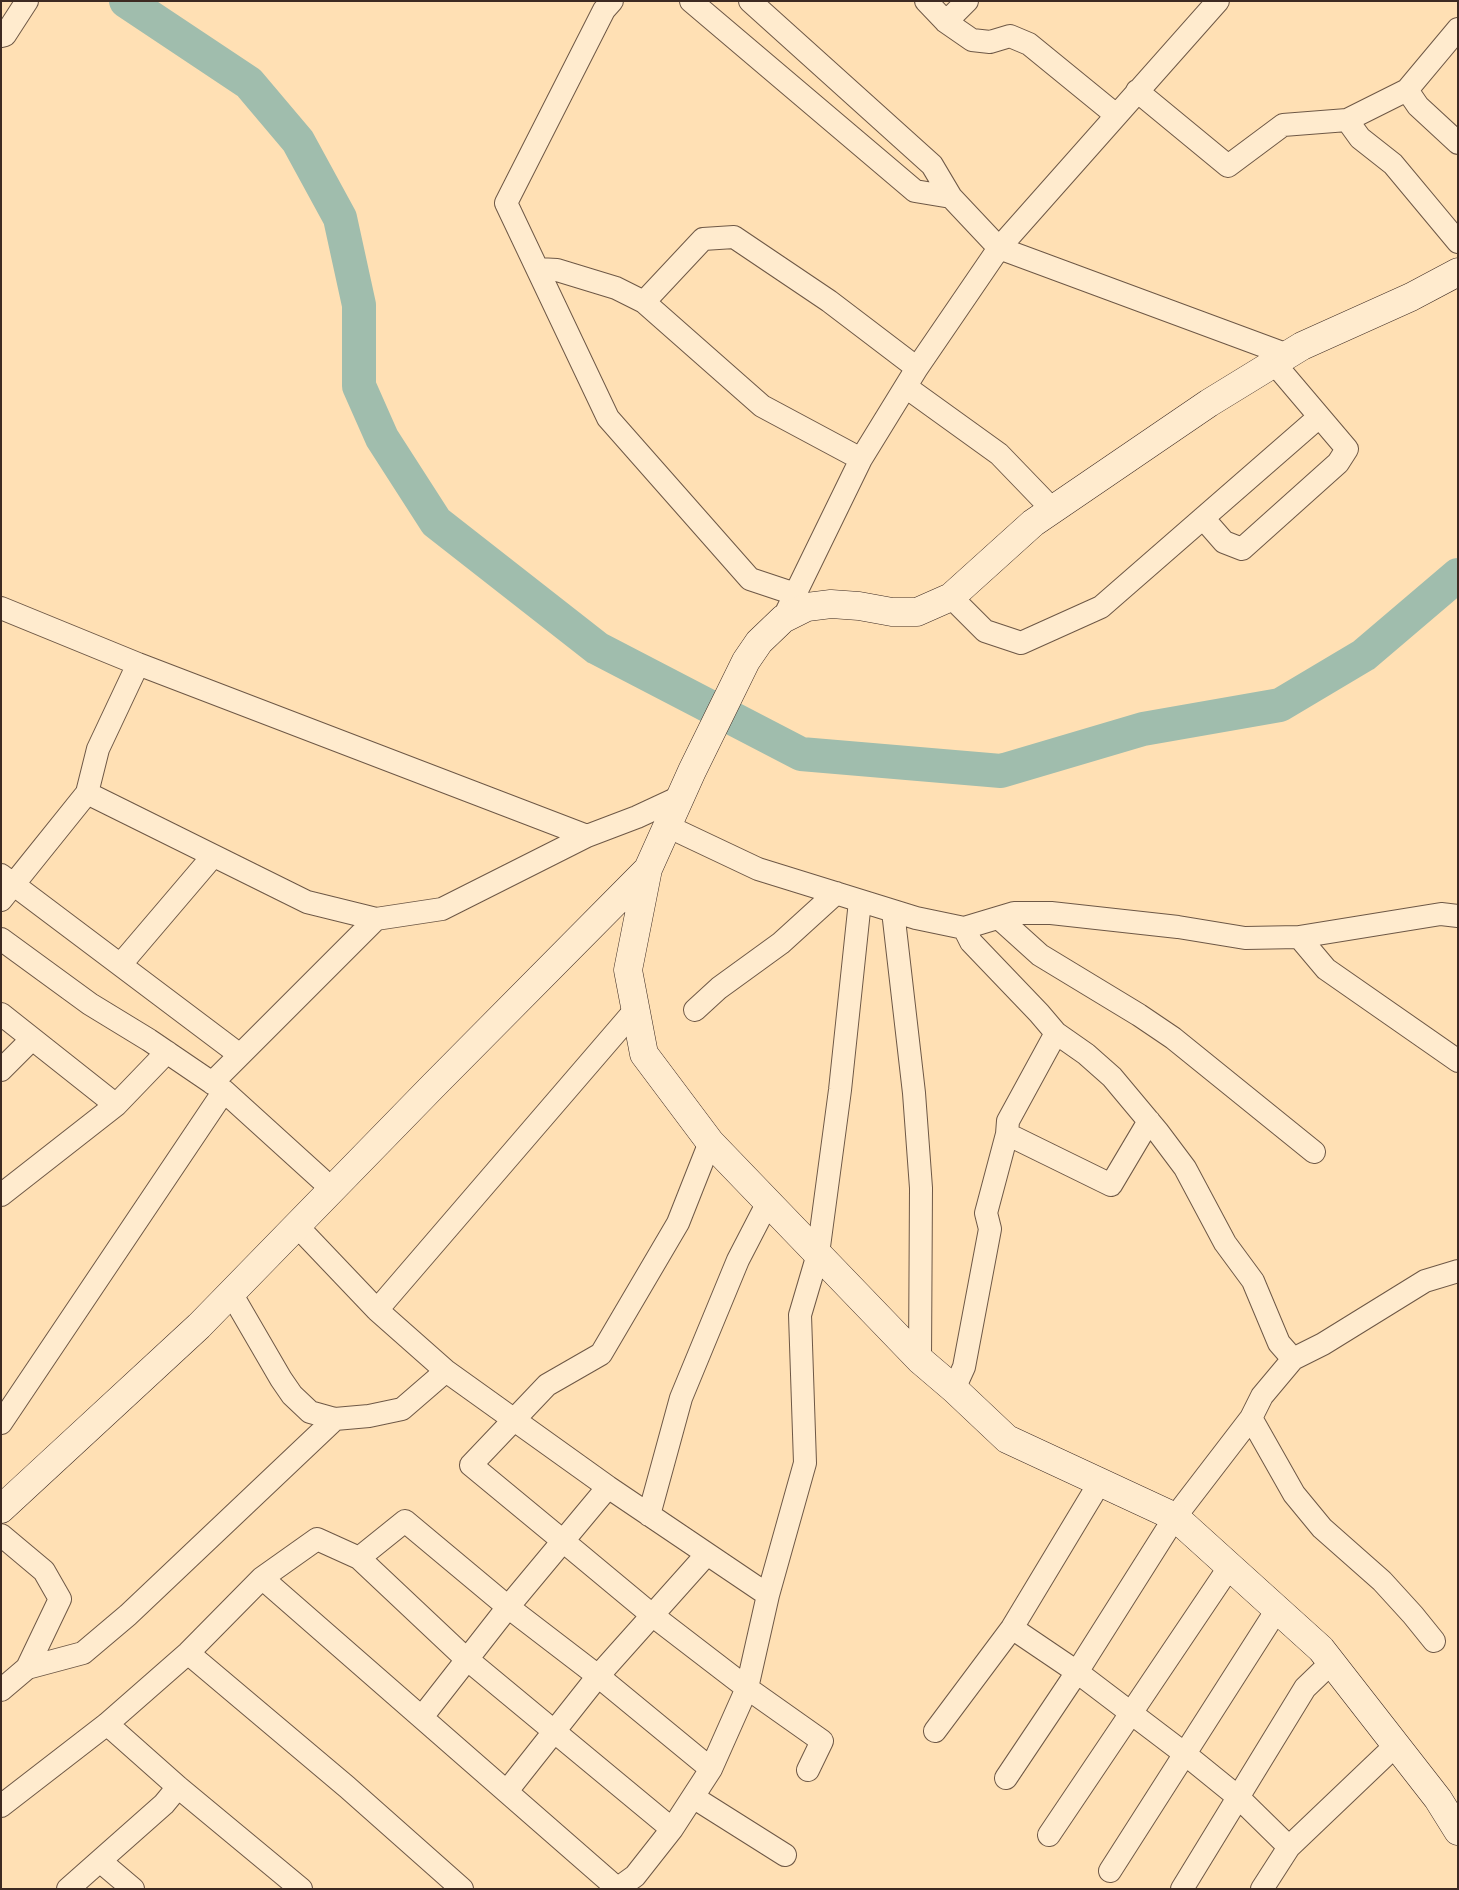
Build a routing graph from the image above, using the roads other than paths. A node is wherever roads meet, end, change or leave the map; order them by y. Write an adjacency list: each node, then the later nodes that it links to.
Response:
1 (26, 1): 10 (street)
2 (692, 1): 16 (street)
3 (750, 1): 16 (street)
4 (926, 1): 8 (street)
5 (967, 1): 8 (street)
6 (1218, 1): 12 (street)
7 (602, 4): 19 (street)
8 (946, 22): 13 (street)
9 (1458, 29): 11 (street)
10 (1, 36)
11 (1406, 90): 14 (street); 15 (street)
12 (1137, 92): 13 (street); 14 (street)
13 (1116, 115): 18 (street)
14 (1347, 120): 17 (street)
15 (1458, 142)
16 (951, 197): 18 (street)
17 (1458, 242)
18 (999, 248): 22 (street); 23 (street)
19 (538, 269): 21 (street); 29 (street)
20 (1458, 272): 22 (main road)
21 (644, 302): 23 (street); 26 (street)
22 (1281, 359): 25 (street); 27 (main road)
23 (917, 368): 24 (street)
24 (906, 387): 26 (street); 27 (street)
25 (1319, 417): 28 (street); 28 (street)
26 (861, 459): 29 (street)
27 (1052, 510): 30 (main road)
28 (1203, 518): 30 (street)
29 (795, 594): 32 (street)
30 (951, 597): 32 (main road)
31 (1, 608): 33 (street)
32 (783, 618): 35 (main road)
33 (138, 664): 34 (street); 37 (street)
34 (87, 793): 38 (street); 40 (street)
35 (680, 798): 36 (main road); 37 (street)
36 (667, 826): 39 (main road); 41 (street)
37 (587, 836): 46 (street)
38 (213, 856): 46 (street); 50 (street)
39 (648, 869): 51 (main road); 66 (main road)
40 (6, 887): 50 (street)
41 (836, 893): 42 (street); 52 (street)
42 (860, 901): 43 (street); 70 (street)
43 (893, 911): 47 (street); 75 (street)
44 (1458, 916): 48 (street)
45 (999, 918): 47 (street); 48 (street); 65 (street)
46 (376, 919): 57 (street)
47 (964, 928): 54 (street)
48 (1299, 936): 58 (street)
49 (1, 939): 56 (street)
50 (121, 964): 57 (street)
51 (636, 1010): 64 (main road); 73 (street)
52 (695, 1010)
53 (1, 1014): 55 (street)
54 (1056, 1033): 62 (street); 63 (street)
55 (32, 1039): 59 (street); 61 (street)
56 (167, 1052): 60 (street); 61 (street)
57 (240, 1055): 60 (street)
58 (1458, 1061)
59 (1, 1070)
60 (218, 1087): 66 (street); 81 (street)
61 (116, 1105): 67 (street)
62 (1149, 1121): 63 (street); 74 (street)
63 (1007, 1134): 77 (street)
64 (710, 1142): 68 (main road); 80 (street)
65 (1314, 1152)
66 (332, 1189): 69 (main road)
67 (1, 1195)
68 (768, 1202): 70 (main road); 85 (street)
69 (297, 1226): 72 (main road); 73 (street)
70 (818, 1254): 75 (main road); 93 (street)
71 (1458, 1271): 74 (street)
72 (231, 1293): 79 (street); 84 (main road)
73 (377, 1310): 76 (street)
74 (1292, 1359): 78 (street)
75 (920, 1360): 77 (main road)
76 (446, 1371): 79 (street); 80 (street)
77 (954, 1389): 82 (main road)
78 (1251, 1418): 86 (street); 98 (street)
79 (334, 1419): 102 (street)
80 (515, 1419): 83 (street); 88 (street)
81 (1, 1423)
82 (1100, 1482): 86 (main road); 97 (street)
83 (608, 1487): 85 (street); 88 (street)
84 (1, 1508)
85 (649, 1515): 89 (street)
86 (1175, 1517): 91 (main road); 103 (street)
87 (1, 1535): 102 (street)
88 (563, 1541): 94 (street); 96 (street)
89 (707, 1554): 93 (street); 96 (street)
90 (359, 1558): 92 (street); 94 (street); 100 (street)
91 (1230, 1566): 95 (main road); 107 (street)
92 (262, 1578): 99 (street); 108 (street)
93 (768, 1594): 105 (street)
94 (508, 1607): 100 (street); 104 (street)
95 (1278, 1608): 101 (main road); 113 (street)
96 (652, 1615): 104 (street); 105 (street)
97 (1012, 1628): 103 (street); 111 (street)
98 (1434, 1642)
99 (188, 1652): 109 (street); 132 (street)
100 (468, 1659): 108 (street); 110 (street)
101 (1332, 1662): 112 (main road); 120 (street)
102 (27, 1668): 106 (street)
103 (1077, 1672): 107 (street); 116 (street)
104 (598, 1676): 110 (street); 114 (street)
105 (747, 1688): 114 (street); 115 (street)
106 (1, 1690)
107 (1131, 1713): 113 (street); 124 (street)
108 (422, 1717): 118 (street)
109 (107, 1724): 117 (street); 121 (street)
110 (555, 1732): 118 (street); 122 (street)
111 (935, 1732)
112 (1396, 1744): 123 (main road); 125 (street)
113 (1185, 1754): 120 (street); 128 (street)
114 (711, 1768): 119 (street)
115 (808, 1770)
116 (1006, 1778)
117 (178, 1786): 127 (street); 131 (street)
118 (507, 1791): 133 (street)
119 (693, 1797): 122 (street); 126 (street)
120 (1238, 1797): 125 (street); 134 (street)
121 (1, 1806)
122 (672, 1829): 133 (street)
123 (1458, 1831)
124 (1049, 1835)
125 (1289, 1847): 135 (street)
126 (785, 1855)
127 (100, 1861): 129 (street); 130 (street)
128 (1110, 1871)
129 (68, 1889)
130 (133, 1889)
131 (301, 1889)
132 (462, 1889)
133 (618, 1889)
134 (1182, 1889)
135 (1262, 1889)

